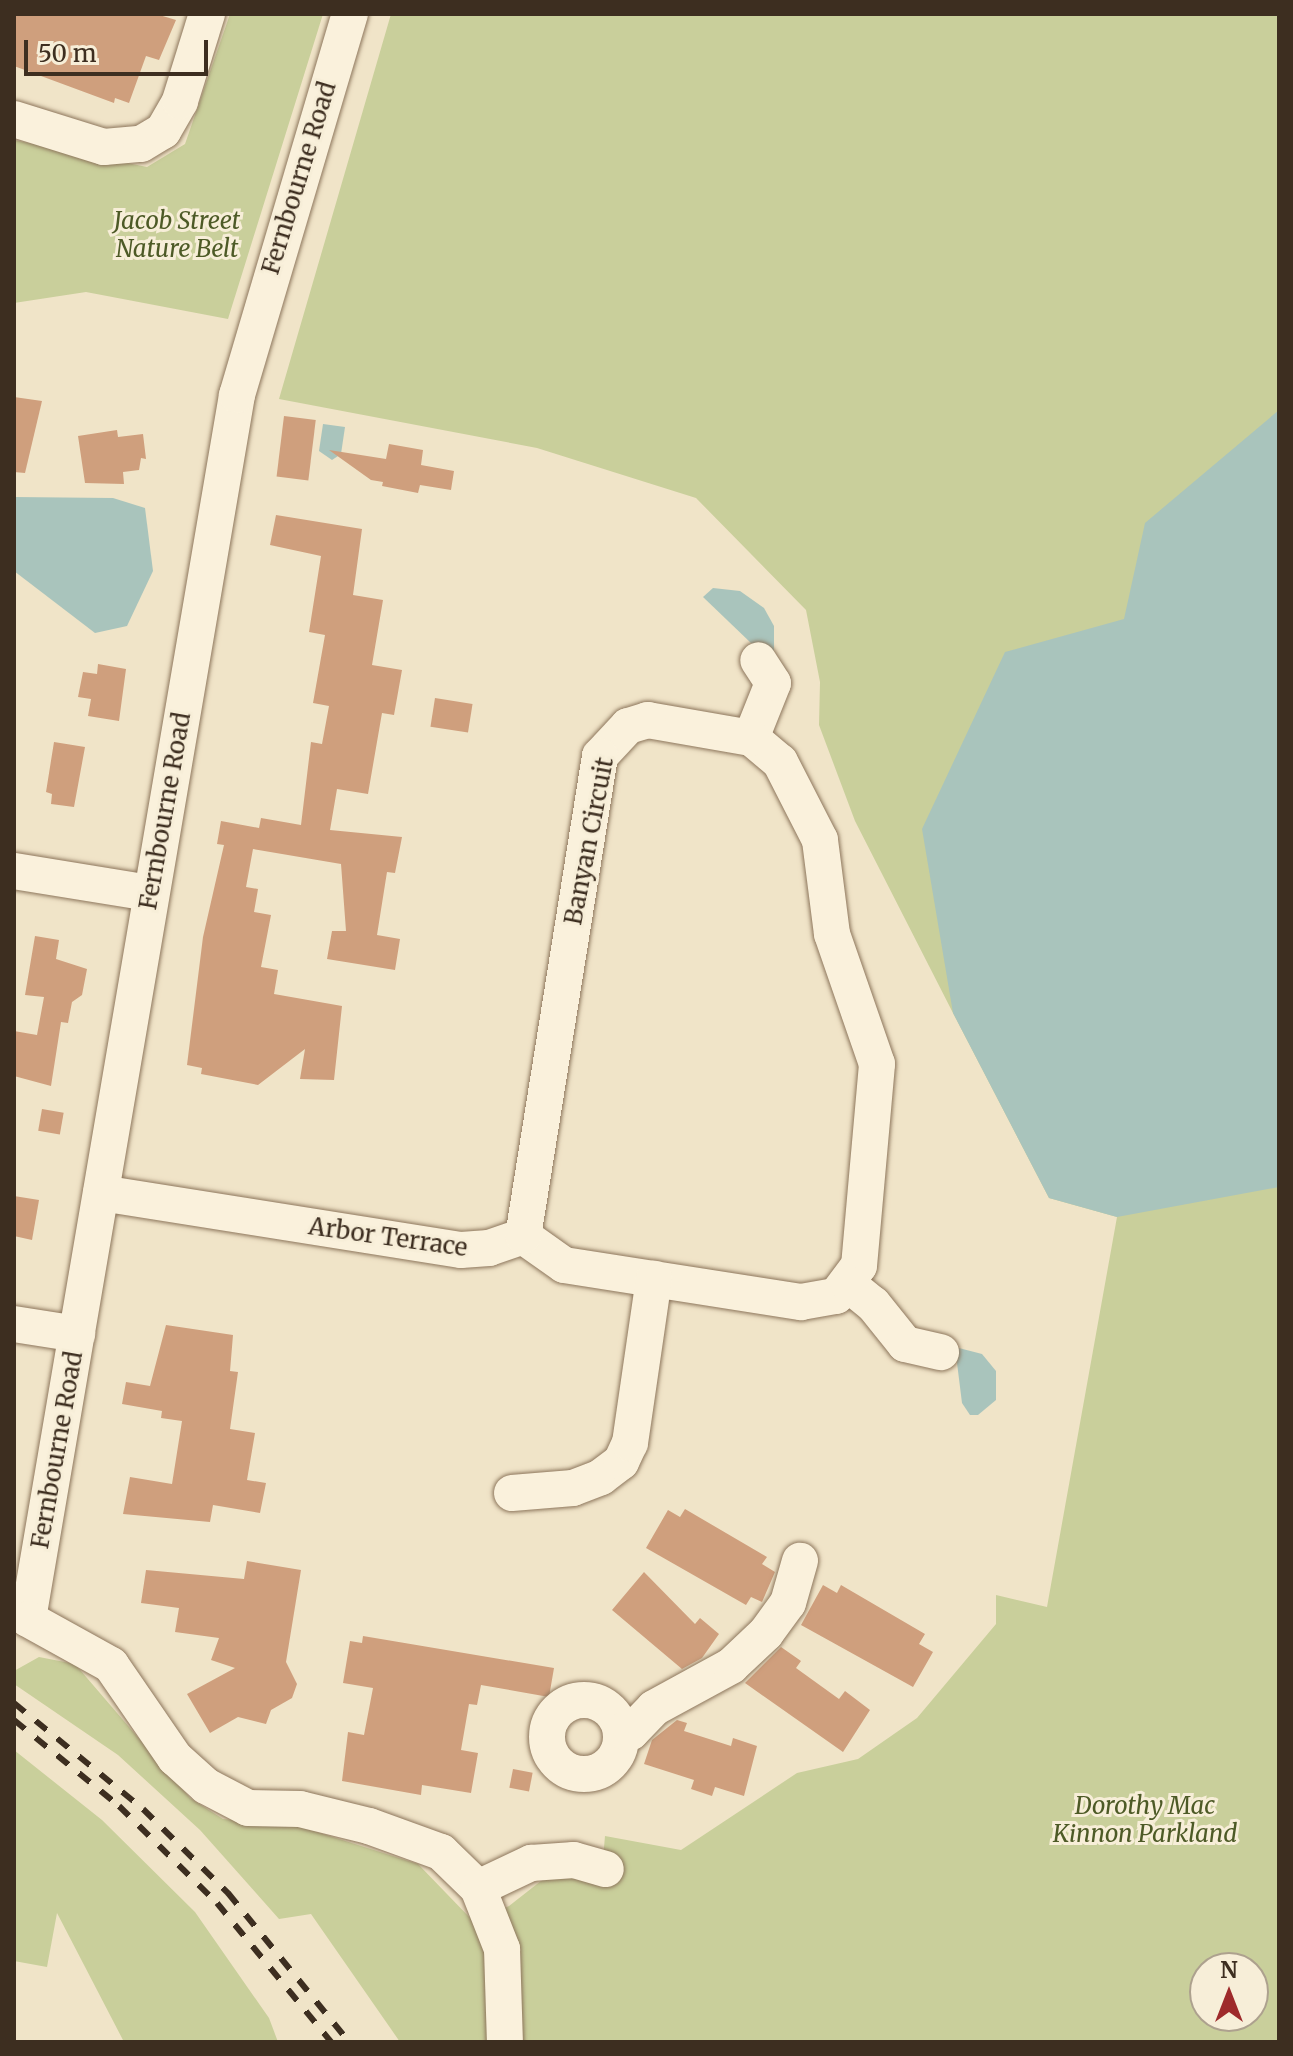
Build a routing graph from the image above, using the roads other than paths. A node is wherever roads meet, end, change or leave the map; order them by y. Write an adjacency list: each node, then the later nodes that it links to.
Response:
1 (207, 14): 3 (street)
2 (350, 14): 7 (street, Fernbourne Road)
3 (14, 119)
4 (758, 660): 5 (street)
5 (751, 738): 9 (street, Banyan Circuit); 11 (street)
6 (14, 871): 7 (street)
7 (150, 893): 8 (street, Fernbourne Road)
8 (101, 1193): 9 (street, Arbor Terrace); 13 (street, Fernbourne Road)
9 (523, 1236): 10 (street)
10 (654, 1279): 11 (street); 15 (street)
11 (848, 1284): 14 (street)
12 (14, 1324): 13 (street)
13 (77, 1334): 17 (street, Fernbourne Road)
14 (941, 1352)
15 (512, 1493)
16 (800, 1561): 18 (street)
17 (21, 1628): 20 (street)
18 (622, 1731): 18 (street)
19 (606, 1869): 20 (street)
20 (478, 1888): 21 (street)
21 (505, 2042)

